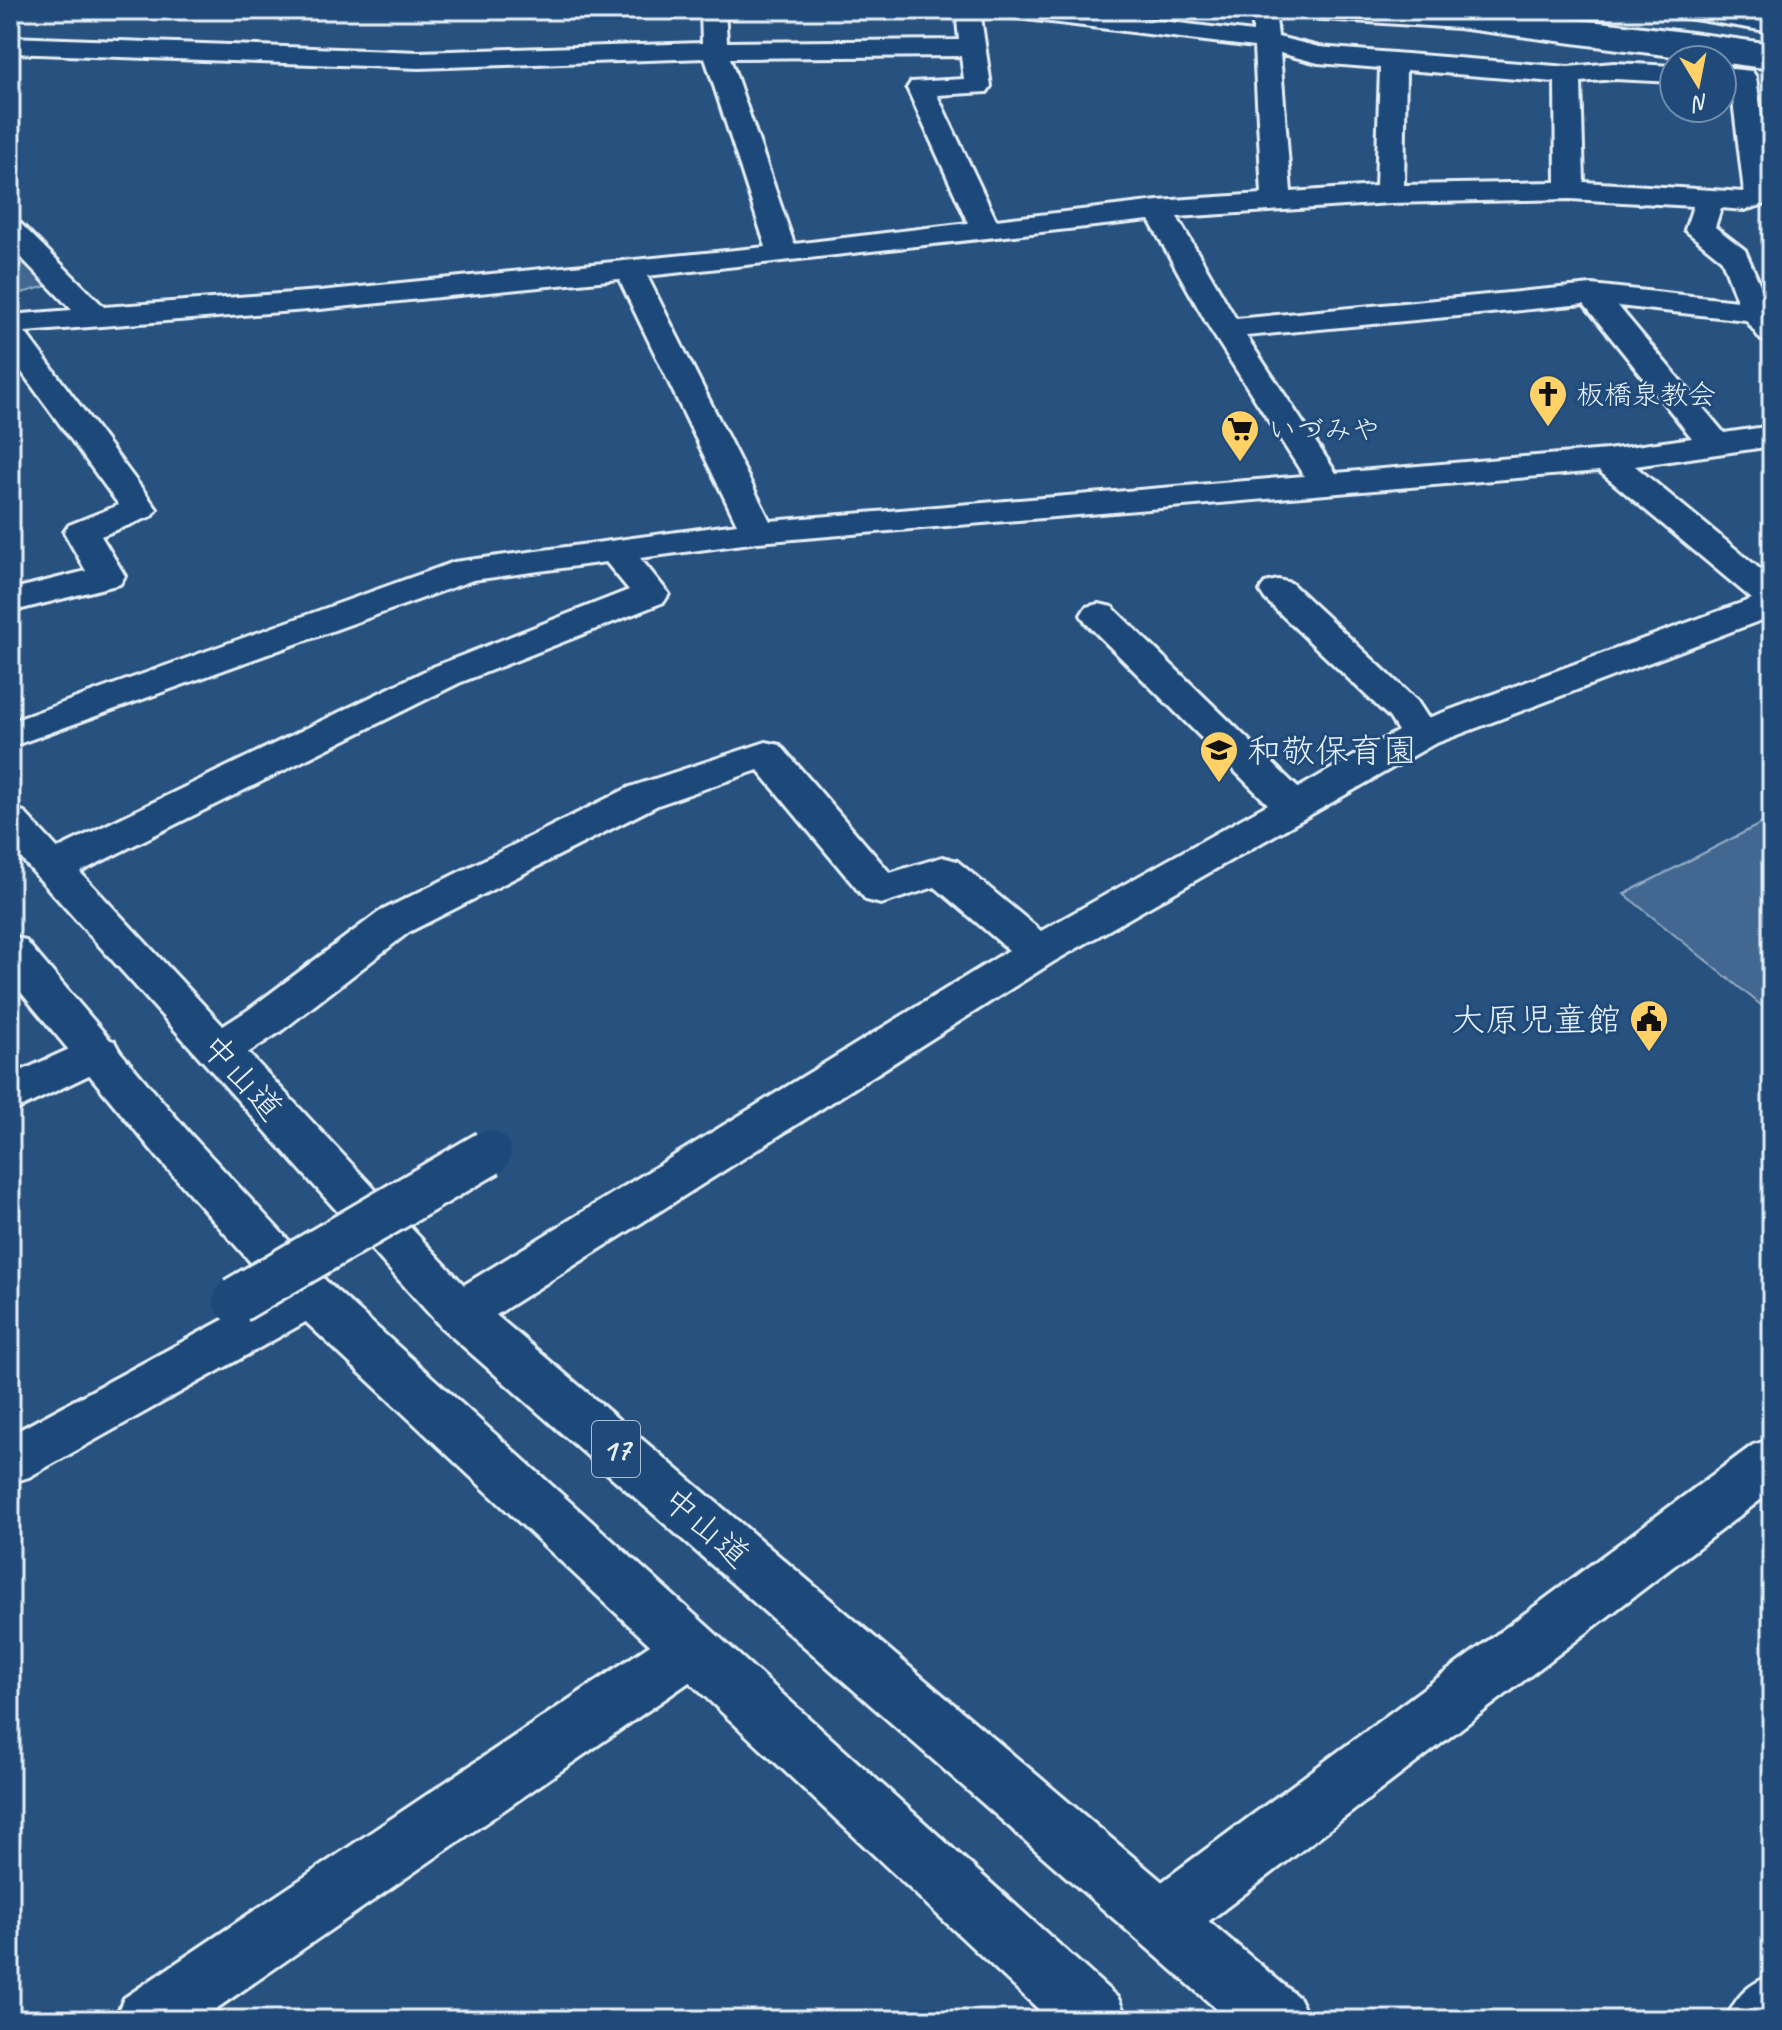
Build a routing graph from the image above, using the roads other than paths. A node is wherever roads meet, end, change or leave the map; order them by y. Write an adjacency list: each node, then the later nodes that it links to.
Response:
1 (713, 10): 14 (main road)
2 (968, 10): 13 (main road)
3 (1010, 10): 11 (main road)
4 (1264, 10): 11 (main road)
5 (1294, 10): 16 (main road)
6 (1405, 10): 16 (main road)
7 (1615, 10): 10 (main road)
8 (1682, 10): 9 (main road)
9 (1772, 24)
10 (1772, 31)
11 (1265, 41): 15 (main road); 23 (main road)
12 (10, 45): 14 (main road)
13 (973, 48): 14 (main road); 26 (main road)
14 (715, 50): 27 (main road)
15 (1393, 61): 18 (main road); 21 (main road)
16 (1752, 65): 19 (main road); 22 (main road)
17 (1658, 73): 18 (main road)
18 (1568, 75): 20 (main road)
19 (1772, 83)
20 (1570, 190): 21 (main road); 22 (main road)
21 (1390, 194): 23 (main road)
22 (1709, 199): 31 (main road)
23 (1277, 202): 24 (main road)
24 (1158, 210): 26 (main road); 33 (main road)
25 (10, 229): 30 (main road)
26 (986, 230): 27 (main road)
27 (783, 254): 28 (main road)
28 (628, 268): 30 (main road); 39 (main road)
29 (1592, 294): 31 (main road); 33 (main road); 36 (main road)
30 (94, 315): 32 (main road)
31 (1767, 318)
32 (10, 324)
33 (1226, 329): 38 (main road)
34 (10, 334): 43 (main road)
35 (1772, 436): 36 (main road)
36 (1715, 444): 37 (main road)
37 (1607, 460): 38 (main road); 42 (main road)
38 (1326, 484): 39 (main road)
39 (758, 532): 40 (main road)
40 (615, 551): 46 (main road); 50 (main road)
41 (1278, 591): 47 (main road)
42 (1772, 597)
43 (10, 601)
44 (1772, 604): 47 (main road)
45 (1099, 615): 48 (main road)
46 (10, 735)
47 (1420, 735): 48 (main road)
48 (1294, 807): 52 (main road)
49 (10, 821): 50 (main road, 中山道 / 17)
50 (53, 868): 53 (main road, 中山道 / 17)
51 (10, 950): 54 (main road)
52 (1038, 952): 53 (main road); 59 (main road)
53 (219, 1050): 59 (main road, 中山道 / 17)
54 (98, 1052): 55 (main road); 57 (main road)
55 (10, 1096)
56 (488, 1153): 58 (main road, bridge)
57 (310, 1296): 60 (main road); 62 (main road)
58 (236, 1300)
59 (459, 1313): 63 (main road, 中山道 / 17)
60 (10, 1461)
61 (1772, 1461): 63 (main road)
62 (691, 1649): 65 (main road); 66 (main road)
63 (1162, 1919): 67 (main road, 中山道 / 17)
64 (1772, 2006): 68 (main road)
65 (146, 2020)
66 (1096, 2020)
67 (1277, 2020)
68 (1758, 2020)

